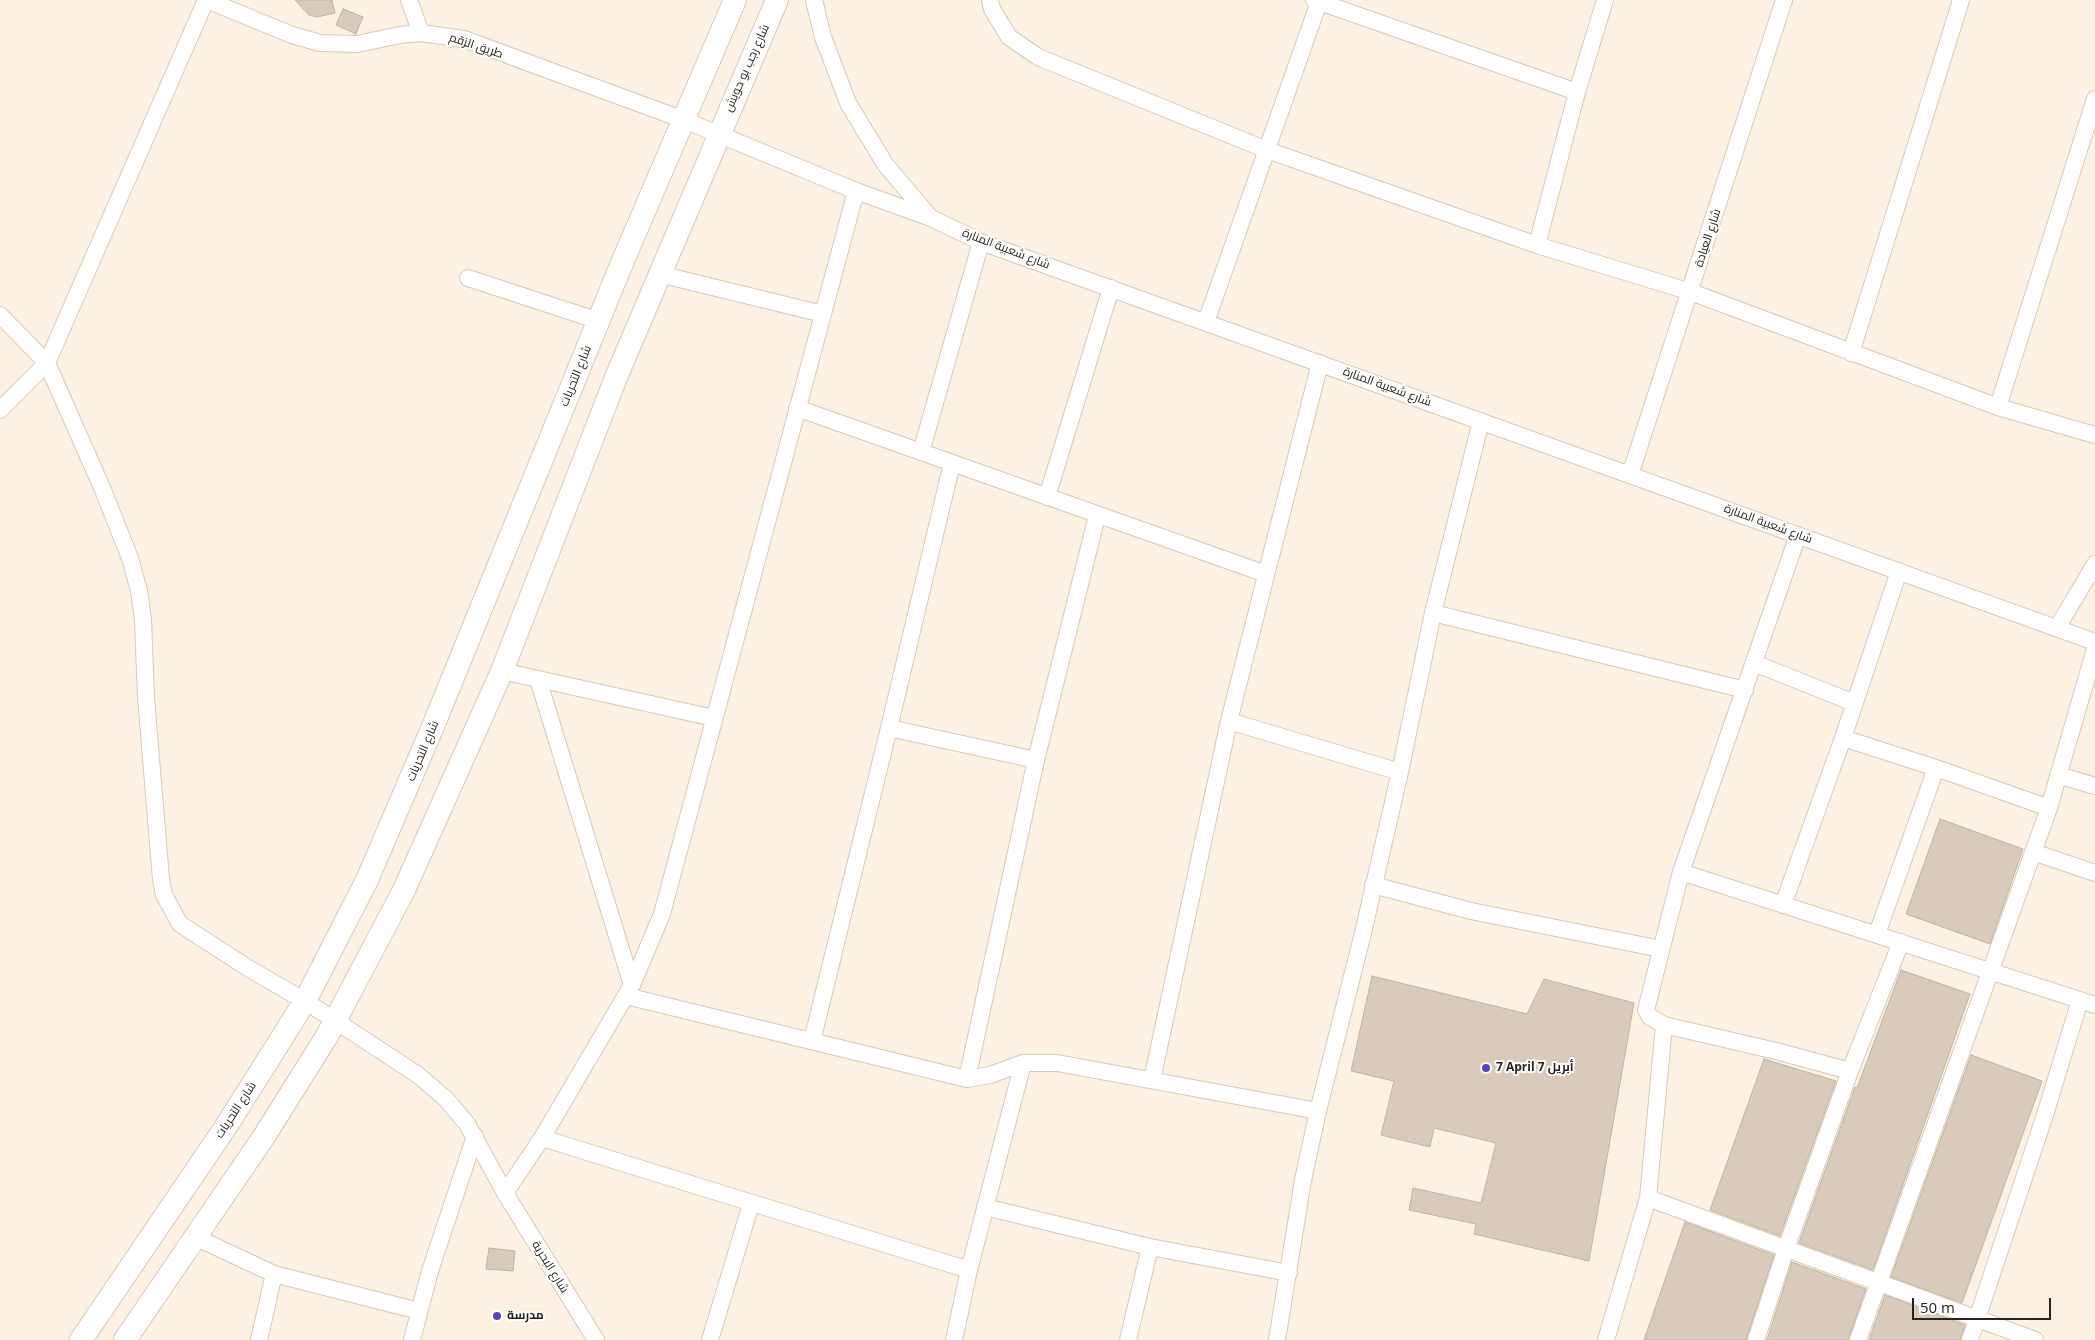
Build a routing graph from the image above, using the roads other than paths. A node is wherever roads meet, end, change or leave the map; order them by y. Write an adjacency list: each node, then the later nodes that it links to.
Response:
1 (206, 0): 11 (street, طريق الزقم); 30 (street)
2 (409, 0): 11 (street)
3 (735, 0): 14 (main road)
4 (777, 0): 15 (main road, شارع رجب بو حويش)
5 (814, 0): 18 (street)
6 (990, 0): 16 (street)
7 (1605, 0): 12 (street)
8 (1784, 0): 24 (street, شارع العيادة)
9 (1961, 0): 29 (street)
10 (1316, 1): 12 (street); 16 (street)
11 (421, 33): 14 (street, طريق الزقم)
12 (1577, 92): 20 (street)
13 (2095, 99): 32 (street)
14 (684, 120): 15 (street, شارع شعبية المنارة); 27 (main road, شارع التحريات)
15 (718, 135): 17 (street, شارع شعبية المنارة); 21 (main road)
16 (1266, 150): 20 (street); 28 (street)
17 (856, 191): 18 (street, شارع شعبية المنارة); 25 (street)
18 (931, 218): 19 (street, شارع شعبية المنارة)
19 (981, 242): 23 (street, شارع شعبية المنارة); 37 (street)
20 (1537, 245): 24 (street)
21 (660, 274): 25 (street); 51 (main road)
22 (468, 278): 27 (street)
23 (1111, 288): 28 (street, شارع شعبية المنارة); 40 (street)
24 (1691, 292): 29 (street); 39 (street, شارع العيادة)
25 (823, 314): 33 (street)
26 (0, 315): 30 (street)
27 (599, 322): 75 (main road, شارع التحريات)
28 (1206, 322): 31 (street, شارع شعبية المنارة)
29 (1851, 353): 32 (street)
30 (47, 363): 34 (street); 75 (street, شارع البحرية)
31 (1320, 363): 35 (street, شارع شعبية المنارة); 45 (street)
32 (1998, 407): 36 (street)
33 (797, 408): 37 (street); 55 (street)
34 (0, 410)
35 (1481, 421): 39 (street, شارع شعبية المنارة); 46 (street)
36 (2095, 436)
37 (921, 452): 38 (street)
38 (952, 463): 40 (street); 57 (street)
39 (1630, 475): 42 (street, شارع شعبية المنارة)
40 (1047, 497): 41 (street)
41 (1096, 516): 45 (street); 59 (street)
42 (1798, 535): 44 (street, شارع شعبية المنارة); 50 (street)
43 (2095, 564): 47 (street)
44 (1899, 571): 47 (street, شارع شعبية المنارة); 54 (street)
45 (1266, 574): 56 (street)
46 (1433, 613): 53 (street); 61 (street)
47 (2057, 628): 48 (street, شارع شعبية المنارة)
48 (2095, 642)
49 (2095, 649): 62 (street)
50 (1754, 664): 53 (street); 54 (street)
51 (502, 671): 52 (street); 77 (main road)
52 (538, 679): 55 (street); 74 (street)
53 (1745, 690): 66 (street)
54 (1854, 703): 58 (street)
55 (714, 718): 74 (street)
56 (1229, 721): 61 (street); 83 (street)
57 (889, 728): 59 (street); 79 (street)
58 (1843, 738): 60 (street); 69 (street)
59 (1036, 760): 82 (street)
60 (1936, 768): 64 (street); 70 (street)
61 (1400, 772): 68 (street)
62 (2058, 775): 63 (street); 64 (street)
63 (2095, 786)
64 (2049, 808): 65 (street)
65 (2033, 852): 67 (street); 73 (street)
66 (1681, 872): 69 (street); 72 (street)
67 (2095, 874)
68 (1374, 885): 72 (street); 84 (street)
69 (1783, 905): 70 (street)
70 (1877, 934): 71 (street)
71 (1901, 942): 73 (street); 81 (street)
72 (1661, 949): 78 (street)
73 (1991, 973): 76 (street); 97 (street)
74 (629, 990): 79 (street); 86 (street)
75 (305, 1000): 77 (street, شارع البحرية); 100 (main road, شارع التحريات)
76 (2088, 1003): 99 (street)
77 (336, 1021): 85 (street, شارع البحرية); 91 (main road)
78 (1664, 1025): 81 (street); 88 (street)
79 (812, 1041): 82 (street)
80 (1023, 1062): 82 (street); 83 (street); 90 (street)
81 (1850, 1072): 93 (street)
82 (966, 1079)
83 (1152, 1080): 84 (street)
84 (1318, 1111): 95 (street)
85 (475, 1136): 87 (street, شارع البحرية); 98 (street)
86 (542, 1138): 87 (street); 89 (street)
87 (505, 1194): 104 (street, شارع البحرية)
88 (1648, 1198): 93 (street); 109 (street)
89 (751, 1204): 94 (street); 105 (street)
90 (985, 1207): 92 (street); 94 (street)
91 (195, 1237): 96 (street); 101 (main road)
92 (1150, 1247): 95 (street); 107 (street)
93 (1786, 1249): 97 (street); 110 (street)
94 (969, 1270): 106 (street)
95 (1289, 1273): 108 (street)
96 (274, 1274): 98 (street); 102 (street)
97 (1878, 1283): 99 (street); 111 (street)
98 (419, 1311): 103 (street)
99 (1976, 1320): 112 (street); 113 (street)
100 (81, 1340)
101 (125, 1340)
102 (259, 1340)
103 (412, 1340)
104 (596, 1340)
105 (710, 1340)
106 (954, 1340)
107 (1128, 1340)
108 (1277, 1340)
109 (1606, 1340)
110 (1756, 1340)
111 (1858, 1340)
112 (1970, 1340)
113 (2036, 1340)

